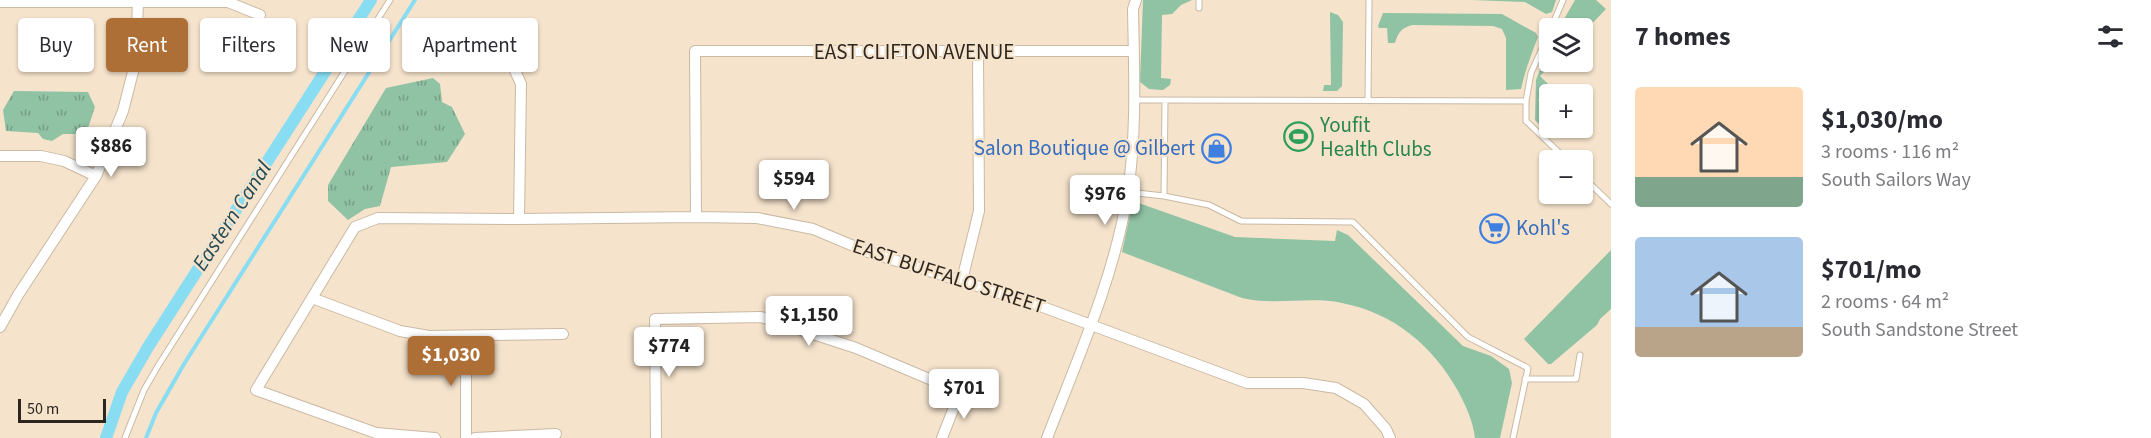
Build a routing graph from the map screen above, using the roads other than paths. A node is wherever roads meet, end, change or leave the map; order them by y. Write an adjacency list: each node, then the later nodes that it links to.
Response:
1 (390, 0): 38 (lane)
2 (1199, 0): 8 (lane)
3 (1369, 0): 17 (lane)
4 (1563, 0): 10 (lane)
5 (138, 1): 6 (street); 9 (street); 21 (street)
6 (0, 2)
7 (1133, 3): 12 (street)
8 (1199, 8)
9 (260, 15)
10 (1555, 18)
11 (978, 50): 12 (street, EAST CLIFTON AVENUE); 26 (street, EAST CLIFTON AVENUE); 28 (street)
12 (1133, 51): 15 (street)
13 (1539, 56): 18 (lane)
14 (516, 72): 27 (street)
15 (1134, 100): 16 (lane); 23 (street)
16 (1165, 100): 17 (lane); 24 (lane)
17 (1368, 100): 18 (lane)
18 (1526, 101): 19 (lane)
19 (1557, 150)
20 (0, 156): 21 (street)
21 (96, 176): 31 (street)
22 (1593, 187): 25 (lane)
23 (1128, 192): 24 (lane); 30 (street)
24 (1164, 196): 35 (lane)
25 (1611, 204)
26 (696, 217): 27 (street, EAST BUFFALO STREET); 28 (street, EAST BUFFALO STREET)
27 (519, 219): 29 (street, EAST BUFFALO STREET)
28 (962, 280): 30 (street, EAST BUFFALO STREET)
29 (312, 298): 33 (street); 39 (street, EAST BUFFALO STREET)
30 (1090, 324): 37 (street, EAST BUFFALO STREET); 44 (street)
31 (0, 327)
32 (563, 334): 33 (street)
33 (466, 336): 40 (street)
34 (1580, 355): 35 (lane)
35 (1525, 380): 45 (lane)
36 (556, 434): 41 (street)
37 (1388, 434)
38 (125, 438)
39 (435, 438)
40 (466, 438)
41 (475, 438)
42 (656, 438): 43 (street)
43 (942, 438)
44 (1047, 438)
45 (1513, 438)

